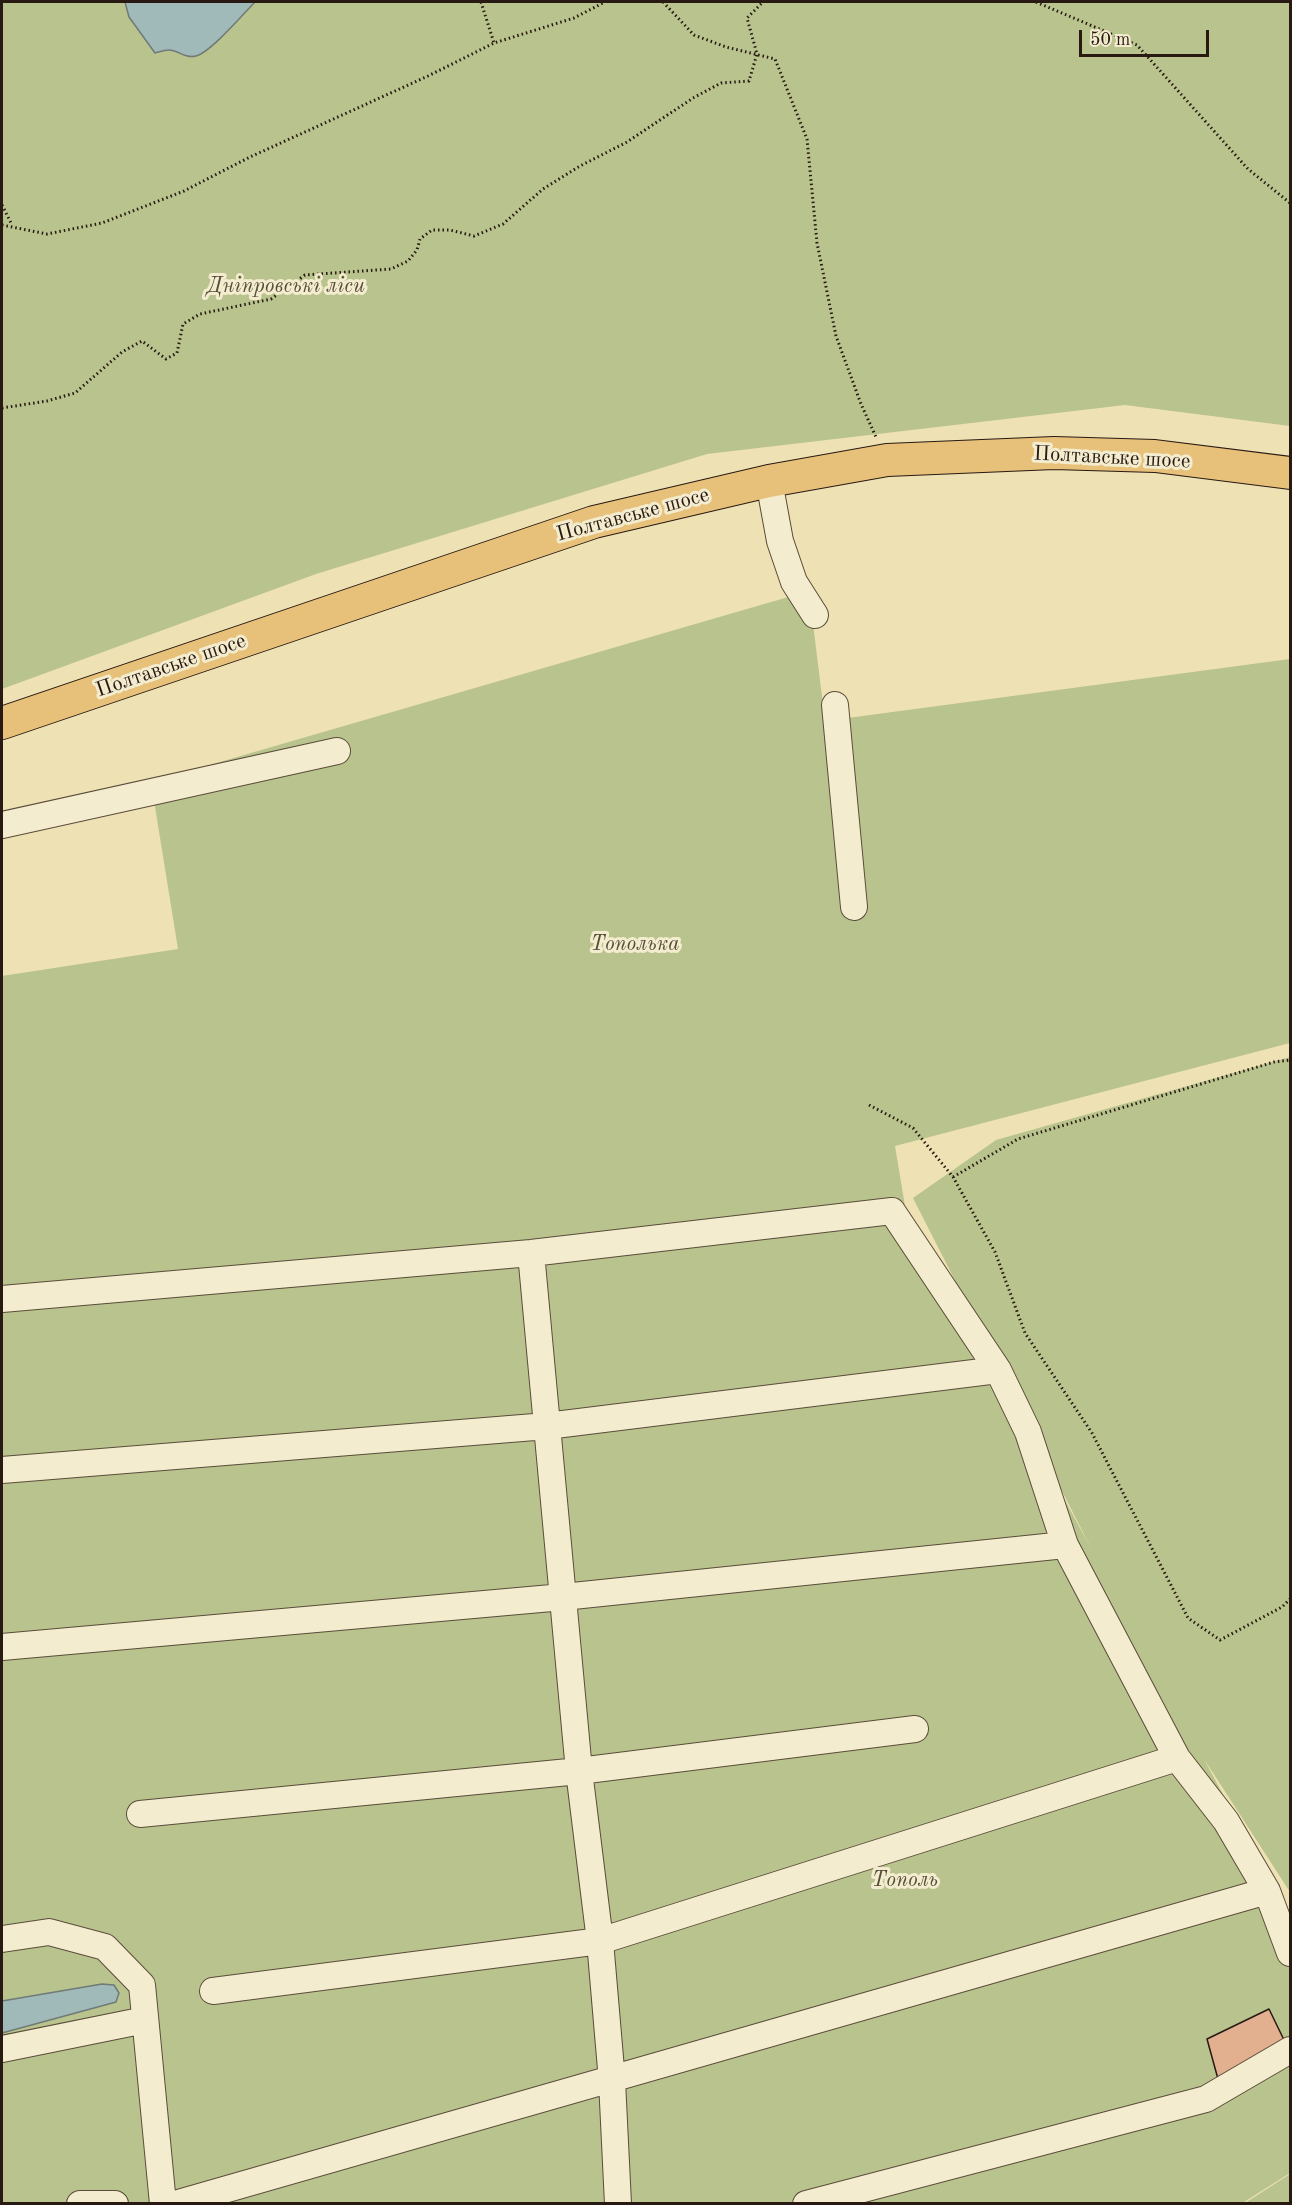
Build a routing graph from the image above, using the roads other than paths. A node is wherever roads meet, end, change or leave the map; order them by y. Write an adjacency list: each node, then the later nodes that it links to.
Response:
1 (1290, 473): 2 (main road, Полтавське шосе)
2 (769, 481): 3 (lane); 5 (main road, Полтавське шосе)
3 (815, 615)
4 (836, 705): 8 (lane)
5 (2, 723)
6 (337, 751): 7 (lane)
7 (2, 825)
8 (854, 907)
9 (531, 1252): 10 (lane); 11 (lane); 12 (lane)
10 (2, 1299)
11 (998, 1370): 12 (lane); 14 (lane)
12 (547, 1426): 13 (lane); 15 (lane)
13 (2, 1470)
14 (1065, 1545): 15 (lane); 18 (lane)
15 (563, 1597): 16 (lane); 19 (lane)
16 (2, 1647)
17 (915, 1729): 19 (lane)
18 (1177, 1758): 21 (lane); 23 (lane)
19 (579, 1771): 20 (lane); 23 (lane)
20 (140, 1814)
21 (1267, 1891): 24 (lane); 29 (lane)
22 (2, 1939): 26 (lane)
23 (600, 1941): 25 (lane); 29 (lane)
24 (1290, 1953)
25 (213, 1991)
26 (145, 2020): 27 (lane); 32 (lane)
27 (2, 2049)
28 (1290, 2050): 35 (lane)
29 (612, 2081): 33 (lane); 34 (lane)
30 (80, 2204): 31 (lane)
31 (115, 2204)
32 (163, 2204)
33 (175, 2204)
34 (618, 2204)
35 (806, 2204)

